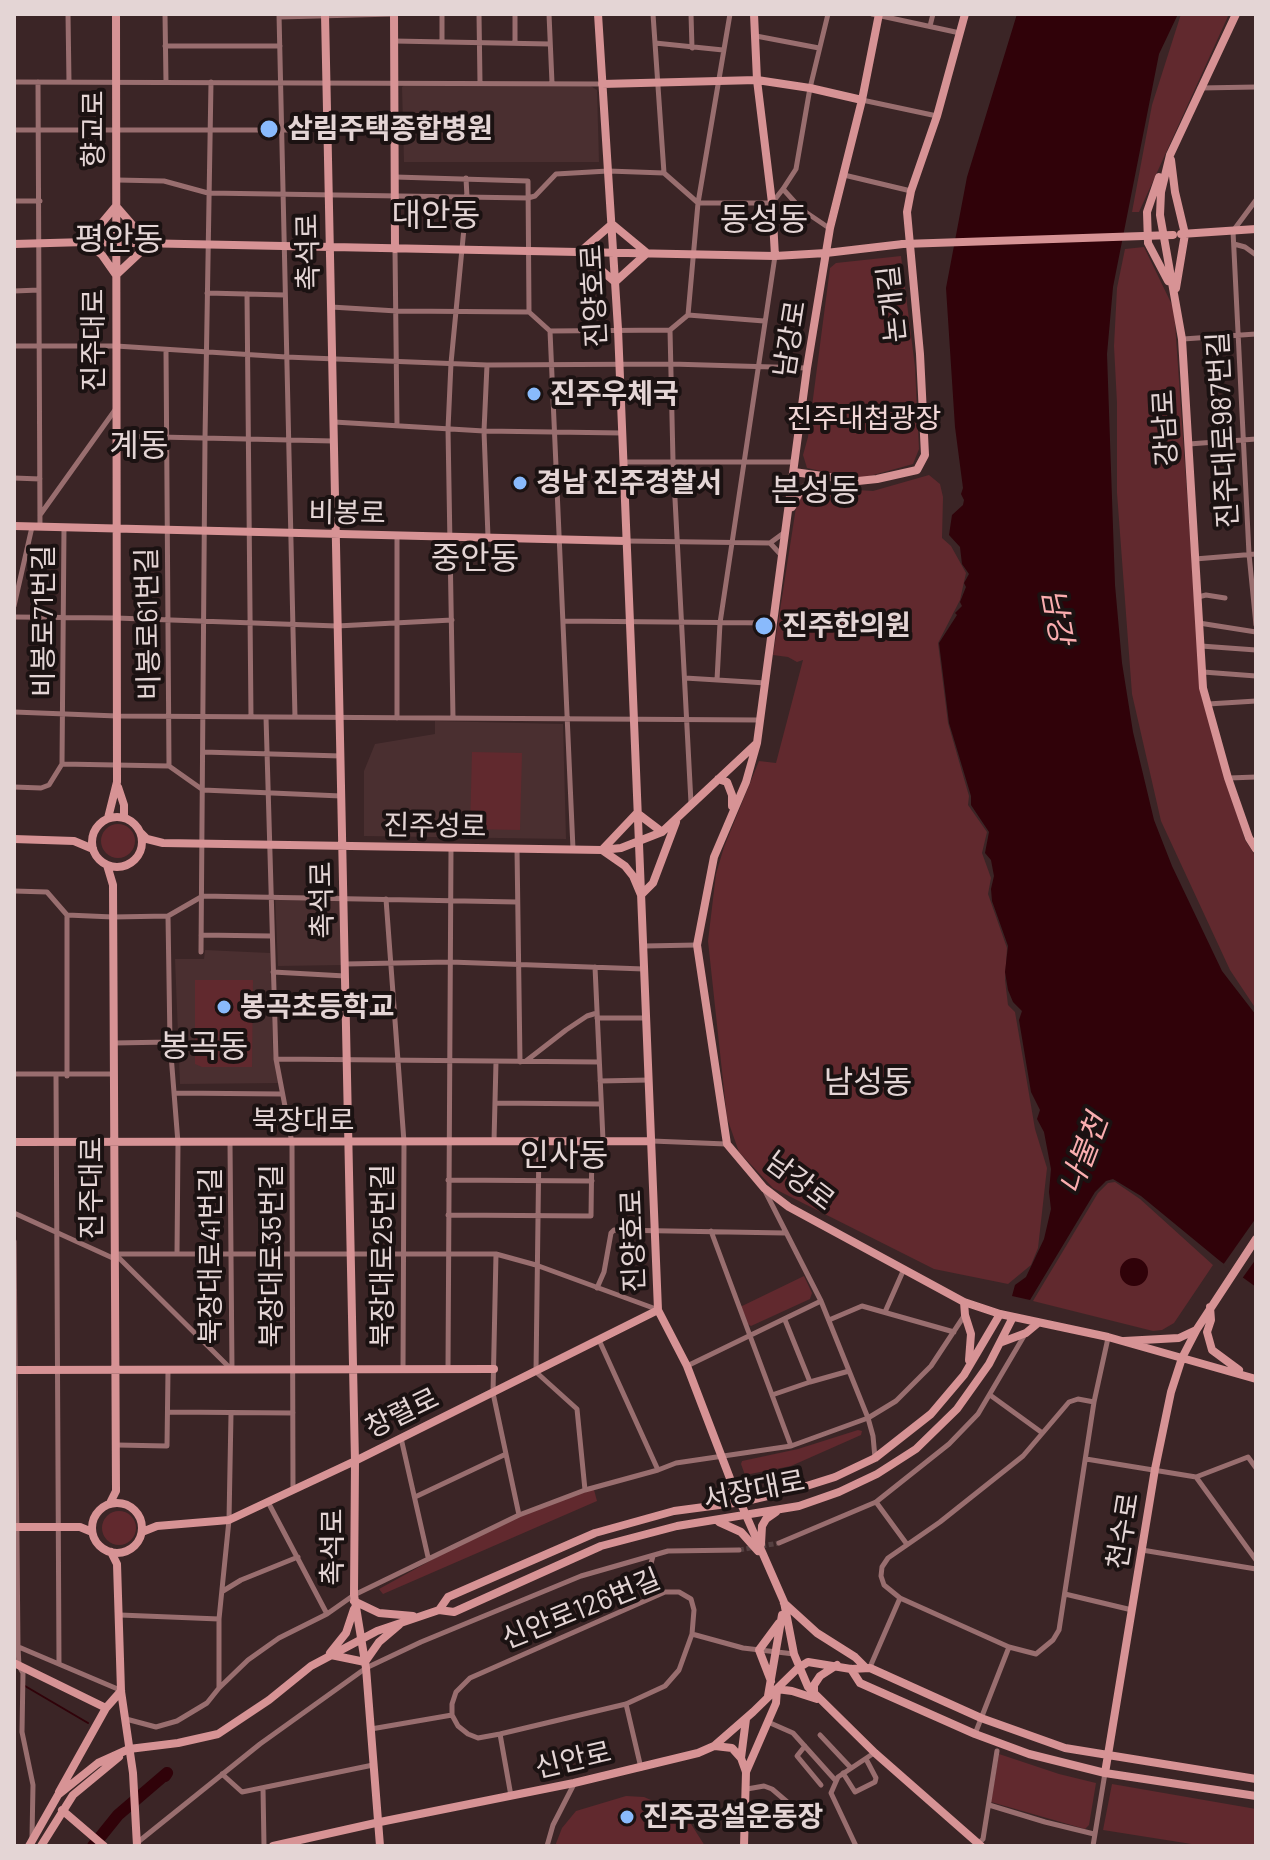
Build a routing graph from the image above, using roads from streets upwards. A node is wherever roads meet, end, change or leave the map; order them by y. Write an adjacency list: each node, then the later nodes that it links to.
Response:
1 (68, 14): 39 (street)
2 (116, 14): 40 (street, 향교로)
3 (165, 14): 30 (street)
4 (394, 14): 18 (street); 24 (street)
5 (442, 14): 25 (street)
6 (479, 14): 26 (street)
7 (515, 14): 27 (street)
8 (549, 14): 29 (street)
9 (598, 14): 49 (street, 진양호로)
10 (653, 14): 28 (street)
11 (691, 14): 32 (street)
12 (730, 14): 34 (street)
13 (754, 14): 23 (street)
14 (828, 14): 33 (street)
15 (933, 14): 21 (street)
16 (965, 14): 22 (street, 논개길)
17 (1236, 14): 52 (street, 강남로)
18 (325, 15): 20 (street); 44 (street, 촉석로)
19 (877, 15): 21 (street); 53 (street, 남강로)
20 (279, 16): 31 (street)
21 (930, 26): 22 (street)
22 (960, 33): 54 (street, 논개길)
23 (755, 36): 33 (street); 35 (street)
24 (394, 41): 25 (street); 45 (street)
25 (442, 41): 26 (street)
26 (480, 41): 27 (street); 46 (street)
27 (515, 43): 29 (street)
28 (655, 43): 32 (street); 48 (street)
29 (550, 44): 47 (street)
30 (165, 46): 31 (street); 41 (street)
31 (280, 46): 43 (street)
32 (692, 48): 34 (street)
33 (819, 48): 51 (street)
34 (723, 50): 36 (street)
35 (757, 80): 36 (street); 51 (street); 81 (street)
36 (717, 81): 48 (street); 80 (street)
37 (14, 82): 38 (street)
38 (38, 82): 39 (street); 59 (street)
39 (69, 82): 40 (street)
40 (116, 82): 41 (street); 56 (street, 향교로)
41 (166, 82): 42 (street)
42 (211, 82): 43 (street); 55 (street)
43 (281, 82): 44 (street); 61 (street)
44 (327, 82): 45 (street); 57 (street, 촉석로)
45 (394, 83): 46 (street); 60 (street)
46 (480, 83): 47 (street)
47 (552, 83): 49 (street)
48 (657, 83): 49 (street); 64 (street)
49 (602, 84): 63 (street, 진양호로)
50 (1256, 87): 52 (street)
51 (810, 88): 53 (street); 69 (street)
52 (1199, 88): 62 (street, 강남로)
53 (862, 100): 54 (street); 65 (street, 남강로)
54 (937, 116): 70 (street, 논개길)
55 (210, 128): 56 (street); 61 (street); 71 (street)
56 (116, 129): 59 (street); 68 (street, 향교로)
57 (328, 129): 60 (street); 61 (street); 73 (street, 촉석로)
58 (14, 130): 59 (street)
59 (40, 130): 79 (street)
60 (394, 130): 66 (street)
61 (281, 131): 72 (street)
62 (1170, 155): 87 (street); 114 (street, 강남로); 114 (street)
63 (608, 171): 64 (street); 76 (street); 83 (street, 진양호로)
64 (664, 173): 80 (street)
65 (843, 175): 70 (street); 84 (street, 남강로)
66 (395, 177): 67 (street); 74 (street)
67 (466, 178): 75 (street); 76 (street)
68 (116, 180): 71 (street); 82 (street, 향교로)
69 (783, 189): 81 (street); 84 (street)
70 (911, 191): 165 (street, 논개길)
71 (208, 193): 72 (street); 94 (street)
72 (284, 194): 73 (street); 95 (street)
73 (329, 195): 74 (street); 96 (street, 촉석로)
74 (395, 195): 75 (street); 97 (street)
75 (467, 197): 76 (street); 98 (street)
76 (528, 198): 99 (street)
77 (1256, 200): 86 (street)
78 (14, 201): 79 (street)
79 (40, 201): 91 (street)
80 (698, 203): 81 (street); 104 (street)
81 (772, 203): 106 (street)
82 (116, 206): 88 (street); 89 (street, 향교로); 92 (street)
83 (612, 224): 100 (street); 101 (street, 진양호로); 102 (street)
84 (830, 228): 103 (street, 남강로)
85 (1256, 229): 86 (street)
86 (1233, 231): 87 (street); 93 (street, 진주대로987번길)
87 (1185, 234): 103 (street, bridge); 114 (street)
88 (86, 242): 89 (street); 91 (street); 107 (street)
89 (116, 243): 92 (street); 107 (street, 진주대로)
90 (14, 244): 91 (street)
91 (40, 244): 109 (street)
92 (149, 244): 94 (street); 107 (street)
93 (1234, 244): 105 (street); 125 (street, 진주대로987번길)
94 (207, 245): 95 (street); 111 (street)
95 (284, 247): 96 (street); 113 (street)
96 (330, 248): 97 (street); 115 (street, 촉석로)
97 (395, 249): 98 (street); 116 (street)
98 (460, 250): 99 (street); 117 (street)
99 (529, 252): 100 (street); 118 (street)
100 (580, 252): 101 (street); 108 (street)
101 (614, 252): 102 (street); 108 (street, 진양호로)
102 (647, 253): 104 (street); 108 (street)
103 (826, 253): 106 (street); 142 (street, 남강로)
104 (693, 255): 106 (street); 119 (street)
105 (1256, 255)
106 (775, 256): 120 (street)
107 (116, 275): 129 (street, 진주대로)
108 (615, 282): 121 (street, 진양호로)
109 (39, 290): 110 (street); 128 (street)
110 (14, 291)
111 (207, 293): 112 (street); 131 (street)
112 (247, 294): 113 (street); 132 (street)
113 (285, 295): 133 (street)
114 (1175, 295): 126 (street, 강남로)
115 (331, 307): 116 (street); 134 (street, 촉석로)
116 (397, 311): 117 (street); 135 (street)
117 (455, 312): 118 (street); 136 (street)
118 (529, 312): 123 (street)
119 (688, 315): 120 (street); 122 (street)
120 (764, 321): 141 (street)
121 (618, 329): 122 (street); 123 (street); 140 (street, 진양호로)
122 (670, 330): 137 (street)
123 (550, 331): 139 (street)
124 (1256, 334): 125 (street)
125 (1237, 336): 126 (street); 156 (street, 진주대로987번길)
126 (1182, 339): 158 (street, 강남로)
127 (14, 346): 128 (street)
128 (40, 346): 129 (street); 164 (street)
129 (116, 346): 130 (street); 143 (street, 진주대로)
130 (166, 350): 131 (street); 151 (street, 비봉로61번길)
131 (207, 352): 132 (street); 152 (street)
132 (247, 354): 133 (street); 153 (street)
133 (286, 357): 134 (street); 155 (street)
134 (332, 359): 135 (street); 144 (street, 촉석로)
135 (397, 362): 136 (street); 145 (street)
136 (451, 363): 138 (street); 146 (street)
137 (671, 364): 140 (street); 141 (street); 159 (street)
138 (487, 365): 139 (street); 147 (street)
139 (551, 365): 140 (street); 148 (street)
140 (619, 365): 149 (street, 진양호로)
141 (758, 366): 142 (street); 160 (street)
142 (807, 368): 162 (street, 남강로)
143 (116, 409): 150 (street, 진주대로); 166 (street)
144 (334, 422): 145 (street); 157 (street, 촉석로)
145 (397, 425): 146 (street)
146 (448, 429): 147 (street); 179 (street)
147 (484, 431): 148 (street); 180 (street)
148 (554, 432): 149 (street); 181 (street)
149 (622, 433): 161 (street, 진양호로)
150 (116, 436): 151 (street); 171 (street, 진주대로)
151 (166, 437): 152 (street); 172 (street, 비봉로61번길)
152 (205, 438): 153 (street); 173 (street)
153 (247, 439): 155 (street); 175 (street)
154 (1256, 439): 156 (street)
155 (288, 440): 157 (street); 176 (street)
156 (1244, 440): 158 (street); 186 (street, 진주대로987번길)
157 (334, 441): 177 (street, 촉석로)
158 (1188, 444): 188 (street, 강남로)
159 (673, 461): 160 (street); 161 (street); 183 (street)
160 (745, 461): 162 (street); 184 (street)
161 (623, 462): 182 (street, 진양호로)
162 (795, 467): 165 (street, 논개길); 167 (street, 남강로)
163 (14, 478): 164 (street)
164 (40, 479): 166 (street)
165 (845, 480): 167 (street)
166 (40, 515): 169 (street)
167 (788, 515): 174 (street, 남강로)
168 (14, 526): 169 (street, 비봉로)
169 (36, 527): 170 (street, 비봉로); 192 (street)
170 (64, 528): 171 (street, 비봉로); 194 (street, 비봉로71번길)
171 (116, 530): 172 (street, 비봉로); 195 (street, 진주대로)
172 (167, 531): 173 (street, 비봉로); 196 (street, 비봉로61번길)
173 (204, 532): 175 (street, 비봉로); 199 (street)
174 (785, 532): 185 (street); 187 (street, 남강로)
175 (249, 533): 176 (street, 비봉로); 206 (street)
176 (290, 534): 177 (street, 비봉로); 207 (street)
177 (336, 535): 178 (street, 비봉로); 209 (street, 촉석로)
178 (397, 536): 179 (street, 비봉로); 200 (street)
179 (451, 537): 180 (street, 비봉로); 197 (street)
180 (488, 538): 181 (street, 비봉로)
181 (558, 539): 182 (street, 비봉로); 198 (street)
182 (626, 541): 183 (street, 비봉로); 201 (street, 진양호로)
183 (678, 542): 184 (street, 비봉로); 202 (street)
184 (733, 542): 185 (street, 비봉로); 203 (street)
185 (770, 543): 187 (street)
186 (1253, 554): 188 (street); 189 (street, 진주대로987번길)
187 (782, 556): 204 (street, 남강로)
188 (1195, 559): 190 (street, 강남로)
189 (1254, 583): 208 (street, 진주대로987번길)
190 (1197, 597): 191 (street); 205 (street, 강남로)
191 (1225, 598)
192 (14, 606)
193 (14, 617): 194 (street)
194 (63, 617): 195 (street); 221 (street, 비봉로71번길)
195 (116, 618): 196 (street); 223 (street, 진주대로)
196 (167, 620): 199 (street); 222 (street, 비봉로61번길)
197 (452, 620): 200 (street); 230 (street)
198 (563, 621): 201 (street); 231 (street)
199 (203, 622): 206 (street); 224 (street)
200 (397, 623): 209 (street); 229 (street)
201 (630, 623): 202 (street); 232 (street, 진양호로)
202 (682, 623): 203 (street); 215 (street)
203 (720, 623): 204 (street); 216 (street)
204 (772, 623): 217 (street, 남강로)
205 (1198, 623): 210 (street); 211 (street, 강남로)
206 (250, 624): 207 (street); 225 (street)
207 (293, 625): 209 (street); 227 (street)
208 (1256, 625)
209 (337, 626): 228 (street, 촉석로)
210 (1256, 632)
211 (1200, 646): 212 (street); 213 (street, 강남로)
212 (1256, 650)
213 (1202, 672): 214 (street); 219 (street, 강남로)
214 (1256, 676)
215 (685, 678): 216 (street); 233 (street)
216 (717, 680): 217 (street)
217 (766, 683): 234 (street, 남강로)
218 (1256, 701): 219 (street)
219 (1207, 704): 243 (street, 강남로)
220 (14, 712): 221 (street)
221 (63, 713): 223 (street); 239 (street, 비봉로71번길)
222 (170, 715): 223 (street); 224 (street); 241 (street, 비봉로61번길)
223 (117, 716): 240 (street, 진주대로)
224 (203, 716): 225 (street); 236 (street)
225 (251, 717): 226 (street)
226 (266, 717): 227 (street); 237 (street, 북장대로35번길)
227 (295, 717): 228 (street)
228 (340, 717): 229 (street); 238 (street, 촉석로)
229 (397, 718): 230 (street)
230 (453, 718): 231 (street)
231 (567, 719): 232 (street); 272 (street)
232 (634, 720): 233 (street); 252 (street, 진양호로)
233 (687, 720): 234 (street); 250 (street)
234 (761, 720): 235 (street, 남강로)
235 (757, 743): 244 (street, 진주성로); 251 (street, 남강로)
236 (203, 752): 237 (street); 247 (street)
237 (266, 754): 238 (street); 248 (street, 북장대로35번길)
238 (341, 756): 249 (street, 촉석로)
239 (62, 764): 240 (street); 246 (street)
240 (117, 765): 241 (street); 245 (street, 진주대로)
241 (169, 766): 247 (street)
242 (1256, 777): 243 (street)
243 (1228, 778): 259 (street, 강남로)
244 (718, 779): 250 (street, 진주성로); 251 (street)
245 (117, 782): 253 (street, 진주대로); 254 (street, 진주대로)
246 (14, 787)
247 (203, 790): 248 (street); 264 (street)
248 (267, 793): 249 (street); 265 (street, 북장대로35번길)
249 (341, 796): 266 (street, 촉석로)
250 (691, 803): 255 (street, 진주성로)
251 (733, 811): 290 (street, 남강로)
252 (637, 813): 256 (street); 263 (street, 진양호로); 273 (street)
253 (124, 817): 254 (street); 257 (street)
254 (108, 818): 258 (street)
255 (679, 818): 256 (street, 진주성로); 278 (street)
256 (662, 832): 263 (street, 진주성로)
257 (141, 833): 262 (street); 271 (street)
258 (93, 834): 261 (street); 268 (street)
259 (1252, 838): 270 (street, 강남로)
260 (14, 839): 261 (street)
261 (74, 841): 268 (street)
262 (163, 843): 264 (street, 진주성로); 271 (street)
263 (639, 843): 273 (street, 진주성로); 278 (street, 진양호로)
264 (204, 844): 265 (street, 진주성로); 279 (street)
265 (268, 845): 266 (street, 진주성로); 281 (street, 북장대로35번길)
266 (342, 846): 267 (street, 진주성로); 280 (street, 촉석로)
267 (451, 848): 269 (street, 진주성로); 283 (street)
268 (93, 849): 274 (street)
269 (517, 849): 272 (street, 진주성로); 284 (street)
270 (1256, 849)
271 (141, 850): 275 (street)
272 (573, 850): 273 (street, 진주성로)
273 (602, 850): 278 (street)
274 (107, 865): 275 (street); 276 (street, 진주대로)
275 (122, 866): 276 (street, 진주대로)
276 (113, 885): 287 (street, 진주대로)
277 (14, 891): 285 (street)
278 (641, 895): 291 (street, 진양호로)
279 (202, 896): 281 (street); 286 (street); 288 (street)
280 (343, 898): 281 (street); 282 (street); 295 (street, 촉석로)
281 (270, 899): 289 (street, 북장대로35번길)
282 (386, 899): 283 (street); 294 (street, 북장대로25번길)
283 (450, 901): 284 (street); 293 (street)
284 (517, 902): 296 (street)
285 (67, 915): 287 (street); 315 (street)
286 (168, 916): 287 (street); 303 (street)
287 (113, 917): 304 (street, 진주대로)
288 (201, 935): 289 (street); 292 (street)
289 (271, 936): 299 (street, 북장대로35번길)
290 (697, 945): 291 (street); 336 (street, 남강로)
291 (643, 946): 298 (street, 진양호로)
292 (201, 952)
293 (450, 962): 294 (street); 296 (street); 308 (street)
294 (390, 963): 295 (street); 307 (street, 북장대로25번길)
295 (345, 964): 300 (street, 촉석로)
296 (520, 964): 297 (street); 309 (street)
297 (595, 966): 298 (street); 301 (street)
298 (644, 969): 302 (street, 진양호로)
299 (273, 972): 300 (street); 305 (street, 북장대로35번길)
300 (345, 976): 306 (street, 촉석로)
301 (597, 1016): 302 (street); 309 (street); 311 (street)
302 (646, 1018): 316 (street, 진양호로)
303 (170, 1042): 304 (street); 319 (street)
304 (114, 1043): 313 (street, 진주대로)
305 (276, 1059): 306 (street); 318 (street, 북장대로35번길)
306 (347, 1059): 307 (street); 326 (street, 촉석로)
307 (396, 1060): 308 (street); 327 (street, 북장대로25번길)
308 (448, 1061): 310 (street); 328 (street)
309 (523, 1061): 310 (street); 311 (street)
310 (496, 1062): 320 (street)
311 (599, 1062): 317 (street)
312 (14, 1074): 314 (street)
313 (114, 1074): 315 (street); 332 (street, 진주대로)
314 (56, 1076): 315 (street); 325 (street)
315 (67, 1076)
316 (649, 1080): 317 (street); 323 (street, 진양호로)
317 (600, 1081): 321 (street)
318 (280, 1090): 319 (street); 335 (street, 북장대로35번길)
319 (175, 1093): 333 (street)
320 (495, 1103): 321 (street); 329 (street)
321 (601, 1104): 322 (street)
322 (603, 1141): 323 (street, 북장대로); 331 (street, 북장대로)
323 (651, 1141): 336 (street); 344 (street, 진양호로)
324 (14, 1142): 325 (street, 북장대로)
325 (58, 1142): 332 (street, 북장대로); 345 (street)
326 (348, 1142): 327 (street, 북장대로); 335 (street, 북장대로); 352 (street, 촉석로)
327 (404, 1142): 328 (street, 북장대로); 353 (street, 북장대로25번길)
328 (448, 1142): 329 (street, 북장대로); 337 (street)
329 (494, 1142): 330 (street, 북장대로)
330 (539, 1142): 331 (street, 북장대로); 338 (street)
331 (592, 1142): 339 (street)
332 (114, 1143): 333 (street, 북장대로); 358 (street, 진주대로)
333 (178, 1143): 334 (street, 북장대로); 355 (street)
334 (230, 1143): 335 (street, 북장대로); 350 (street, 북장대로41번길)
335 (292, 1143): 351 (street, 북장대로35번길)
336 (727, 1144): 340 (street, 남강로)
337 (448, 1180): 338 (street); 342 (street)
338 (538, 1180): 339 (street); 343 (street)
339 (592, 1181): 343 (street)
340 (764, 1188): 347 (street); 360 (street, 남강로)
341 (14, 1212): 345 (street)
342 (448, 1215): 343 (street); 356 (street)
343 (537, 1216): 359 (street)
344 (655, 1230): 346 (street); 361 (street); 365 (street, 진양호로)
345 (58, 1231): 358 (street); 393 (street)
346 (711, 1231): 347 (street); 376 (street)
347 (785, 1233): 362 (street)
348 (1256, 1239): 364 (street, 천수로)
349 (14, 1241): 354 (street)
350 (231, 1253): 351 (street); 355 (street); 386 (street, 북장대로41번길)
351 (292, 1253): 352 (street); 387 (street, 북장대로35번길)
352 (351, 1253): 353 (street); 388 (street, 촉석로)
353 (403, 1253): 356 (street); 389 (street, 북장대로25번길)
354 (14, 1254): 392 (street)
355 (177, 1254): 358 (street)
356 (448, 1254): 357 (street); 390 (street)
357 (496, 1254): 359 (street); 391 (street)
358 (115, 1257): 384 (street, 진주대로); 386 (street)
359 (536, 1265): 361 (street); 395 (street)
360 (904, 1269): 363 (street, 남강로); 366 (street)
361 (597, 1288): 365 (street)
362 (821, 1301): 370 (street); 371 (street)
363 (964, 1302): 367 (street, 남강로); 368 (street)
364 (1211, 1306): 373 (street, 천수로); 396 (street)
365 (658, 1310): 378 (street, 창렬로); 382 (street, 진양호로)
366 (885, 1312): 371 (street); 374 (street)
367 (1000, 1314): 369 (street, 남강로); 383 (street, 서장대로)
368 (965, 1315): 374 (street); 383 (street)
369 (1013, 1317): 372 (street, 남강로); 380 (street, 서장대로)
370 (785, 1320): 376 (street); 397 (street)
371 (829, 1320): 394 (street)
372 (1038, 1323): 375 (street); 377 (street, 남강로)
373 (1197, 1329): 379 (street); 381 (street, 천수로)
374 (954, 1332): 405 (street)
375 (1026, 1333): 380 (street); 400 (street)
376 (748, 1335): 382 (street); 399 (street)
377 (1108, 1337): 379 (street, 남강로); 401 (street)
378 (599, 1339): 395 (street, 창렬로); 417 (street)
379 (1121, 1341): 381 (street, 남강로)
380 (1002, 1342): 431 (street, 서장대로)
381 (1182, 1358): 396 (street, 남강로); 416 (street, 천수로)
382 (687, 1366): 411 (street, 진양호로)
383 (968, 1367): 412 (street, 서장대로)
384 (115, 1369): 385 (street); 393 (street); 408 (street, 진주대로)
385 (168, 1369): 386 (street); 402 (street)
386 (232, 1369): 387 (street)
387 (292, 1369): 388 (street); 403 (street, 북장대로35번길)
388 (353, 1369): 389 (street); 414 (street, 촉석로)
389 (403, 1369): 390 (street)
390 (448, 1369): 391 (street)
391 (494, 1369): 398 (street)
392 (15, 1370): 393 (street); 439 (street)
393 (56, 1370): 440 (street)
394 (849, 1371): 397 (street); 405 (street)
395 (536, 1372): 398 (street, 창렬로); 420 (street)
396 (1251, 1377)
397 (810, 1382): 399 (street)
398 (493, 1393): 407 (street, 창렬로); 410 (street)
399 (772, 1395): 409 (street)
400 (990, 1395): 406 (street); 427 (street)
401 (1094, 1402): 406 (street); 413 (street)
402 (168, 1412): 404 (street); 408 (street)
403 (293, 1413): 404 (street); 422 (street, 북장대로35번길)
404 (231, 1414): 435 (street)
405 (868, 1418): 409 (street); 412 (street)
406 (1041, 1432): 445 (street)
407 (401, 1438): 414 (street, 창렬로); 424 (street)
408 (116, 1445): 421 (street, 진주대로)
409 (791, 1446): 411 (street)
410 (506, 1454): 424 (street); 432 (street)
411 (722, 1456): 417 (street); 419 (street, 진양호로)
412 (875, 1458): 423 (street, 서장대로)
413 (1086, 1459): 416 (street); 458 (street)
414 (355, 1461): 422 (street, 창렬로); 461 (street, 촉석로)
415 (1256, 1468): 418 (street)
416 (1155, 1469): 418 (street); 447 (street, 천수로)
417 (658, 1470): 420 (street)
418 (1196, 1477): 454 (street)
419 (731, 1481): 423 (street); 426 (street, 진양호로); 430 (street)
420 (585, 1490): 432 (street)
421 (116, 1491): 428 (street); 429 (street)
422 (293, 1491): 425 (street, 창렬로)
423 (774, 1495): 426 (street, 서장대로)
424 (415, 1497): 453 (street)
425 (268, 1502): 435 (street, 창렬로); 452 (street)
426 (742, 1502): 430 (street, 서장대로); 433 (street, 진양호로)
427 (876, 1502): 444 (street); 445 (street)
428 (110, 1503): 429 (street); 434 (street)
429 (122, 1503): 437 (street)
430 (706, 1507): 463 (street, 서장대로)
431 (778, 1511): 433 (street, 서장대로); 451 (street)
432 (519, 1515): 453 (street)
433 (747, 1515): 436 (street, 서장대로); 451 (street, 진양호로)
434 (93, 1519): 441 (street); 442 (street)
435 (229, 1520): 438 (street, 창렬로); 457 (street)
436 (717, 1521): 451 (street); 463 (street, 서장대로)
437 (142, 1522): 438 (street); 443 (street)
438 (157, 1526): 443 (street)
439 (15, 1527): 440 (street); 472 (street)
440 (57, 1527): 441 (street); 478 (street)
441 (80, 1527): 442 (street)
442 (92, 1532): 448 (street)
443 (142, 1532): 449 (street)
444 (779, 1543)
445 (906, 1543): 460 (street)
446 (739, 1550): 450 (street)
447 (1142, 1550): 456 (street); 464 (street, 천수로)
448 (111, 1552): 449 (street); 455 (street)
449 (124, 1552): 455 (street)
450 (653, 1555): 459 (street); 479 (street)
451 (762, 1556): 462 (street, 진양호로)
452 (298, 1557): 457 (street); 465 (street)
453 (428, 1557): 461 (street)
454 (1256, 1560)
455 (117, 1564): 466 (street)
456 (1256, 1569)
457 (222, 1591): 468 (street)
458 (1065, 1594): 464 (street); 473 (street)
459 (652, 1597): 470 (street, 신안로126번길); 491 (street, 신안로126번길)
460 (900, 1598): 473 (street); 482 (street)
461 (354, 1600): 465 (street); 467 (street); 471 (street, 촉석로); 477 (street)
462 (784, 1602): 469 (street); 476 (street, 진양호로); 482 (street)
463 (439, 1610): 467 (street, 서장대로)
464 (1132, 1610): 507 (street, 천수로)
465 (327, 1614): 486 (street)
466 (120, 1615): 468 (street); 487 (street)
467 (413, 1616): 471 (street, 서장대로); 479 (street)
468 (219, 1619): 486 (street)
469 (781, 1619): 474 (street); 475 (street)
470 (692, 1634): 474 (street); 489 (street, 신안로126번길)
471 (363, 1638): 477 (street, 서장대로); 479 (street, 촉석로)
472 (16, 1646): 478 (street); 481 (street)
473 (1009, 1647): 493 (street)
474 (759, 1650): 475 (street); 485 (street)
475 (777, 1653): 476 (street); 485 (street)
476 (794, 1654): 483 (street, 진양호로)
477 (329, 1655): 479 (street); 504 (street, 서장대로)
478 (59, 1663): 487 (street)
479 (366, 1665): 497 (street, 촉석로); 516 (street)
480 (837, 1665): 483 (street); 484 (street); 488 (street)
481 (19, 1667): 490 (street); 498 (street)
482 (867, 1667): 484 (street); 493 (street)
483 (798, 1668): 485 (street); 488 (street, 진양호로)
484 (851, 1669): 500 (street)
485 (774, 1686): 488 (street); 492 (street, 신안로); 495 (street)
486 (219, 1688): 494 (street)
487 (121, 1691): 490 (street); 494 (street)
488 (816, 1697): 506 (street, 진양호로)
489 (626, 1704): 499 (street, 신안로126번길); 511 (street)
490 (106, 1708): 523 (street)
491 (452, 1715): 497 (street); 499 (street, 신안로126번길)
492 (746, 1718): 502 (street, 신안로); 508 (street)
493 (981, 1718): 500 (street); 507 (street)
494 (125, 1719): 504 (street)
495 (768, 1722): 503 (street); 513 (street)
496 (14, 1724): 498 (street)
497 (371, 1729): 510 (street, 촉석로)
498 (22, 1732): 531 (street)
499 (500, 1734): 525 (street)
500 (975, 1734): 515 (street)
501 (820, 1735): 512 (street)
502 (714, 1746): 508 (street); 511 (street, 신안로)
503 (805, 1746): 518 (street); 520 (street)
504 (129, 1749): 523 (street); 527 (street); 532 (street)
505 (997, 1751): 526 (street)
506 (875, 1753): 509 (street); 533 (street, 진양호로)
507 (1108, 1756): 515 (street, 천수로); 517 (street)
508 (741, 1758): 513 (street)
509 (866, 1758): 512 (street); 514 (street)
510 (373, 1765): 521 (street); 529 (street, 촉석로)
511 (641, 1768): 519 (street, 신안로)
512 (851, 1768): 514 (street)
513 (746, 1772): 522 (street)
514 (843, 1773): 518 (street)
515 (1105, 1773): 524 (street); 530 (street)
516 (222, 1774): 521 (street); 532 (street)
517 (1256, 1779)
518 (836, 1781): 541 (street)
519 (574, 1783): 525 (street, 신안로); 539 (street)
520 (821, 1785)
521 (263, 1788): 536 (street)
522 (746, 1789): 528 (street); 540 (street)
523 (58, 1795): 531 (street)
524 (1256, 1796)
525 (512, 1797): 529 (street, 신안로)
526 (989, 1805): 530 (street); 533 (street)
527 (62, 1810): 534 (street); 535 (street)
528 (799, 1812)
529 (380, 1822): 537 (street, 신안로); 538 (street, 촉석로)
530 (1094, 1834): 542 (street)
531 (31, 1842)
532 (137, 1845)
533 (979, 1845)
534 (41, 1846)
535 (104, 1846)
536 (264, 1846)
537 (273, 1846)
538 (380, 1846)
539 (547, 1846)
540 (744, 1846)
541 (856, 1846)
542 (1093, 1846)

